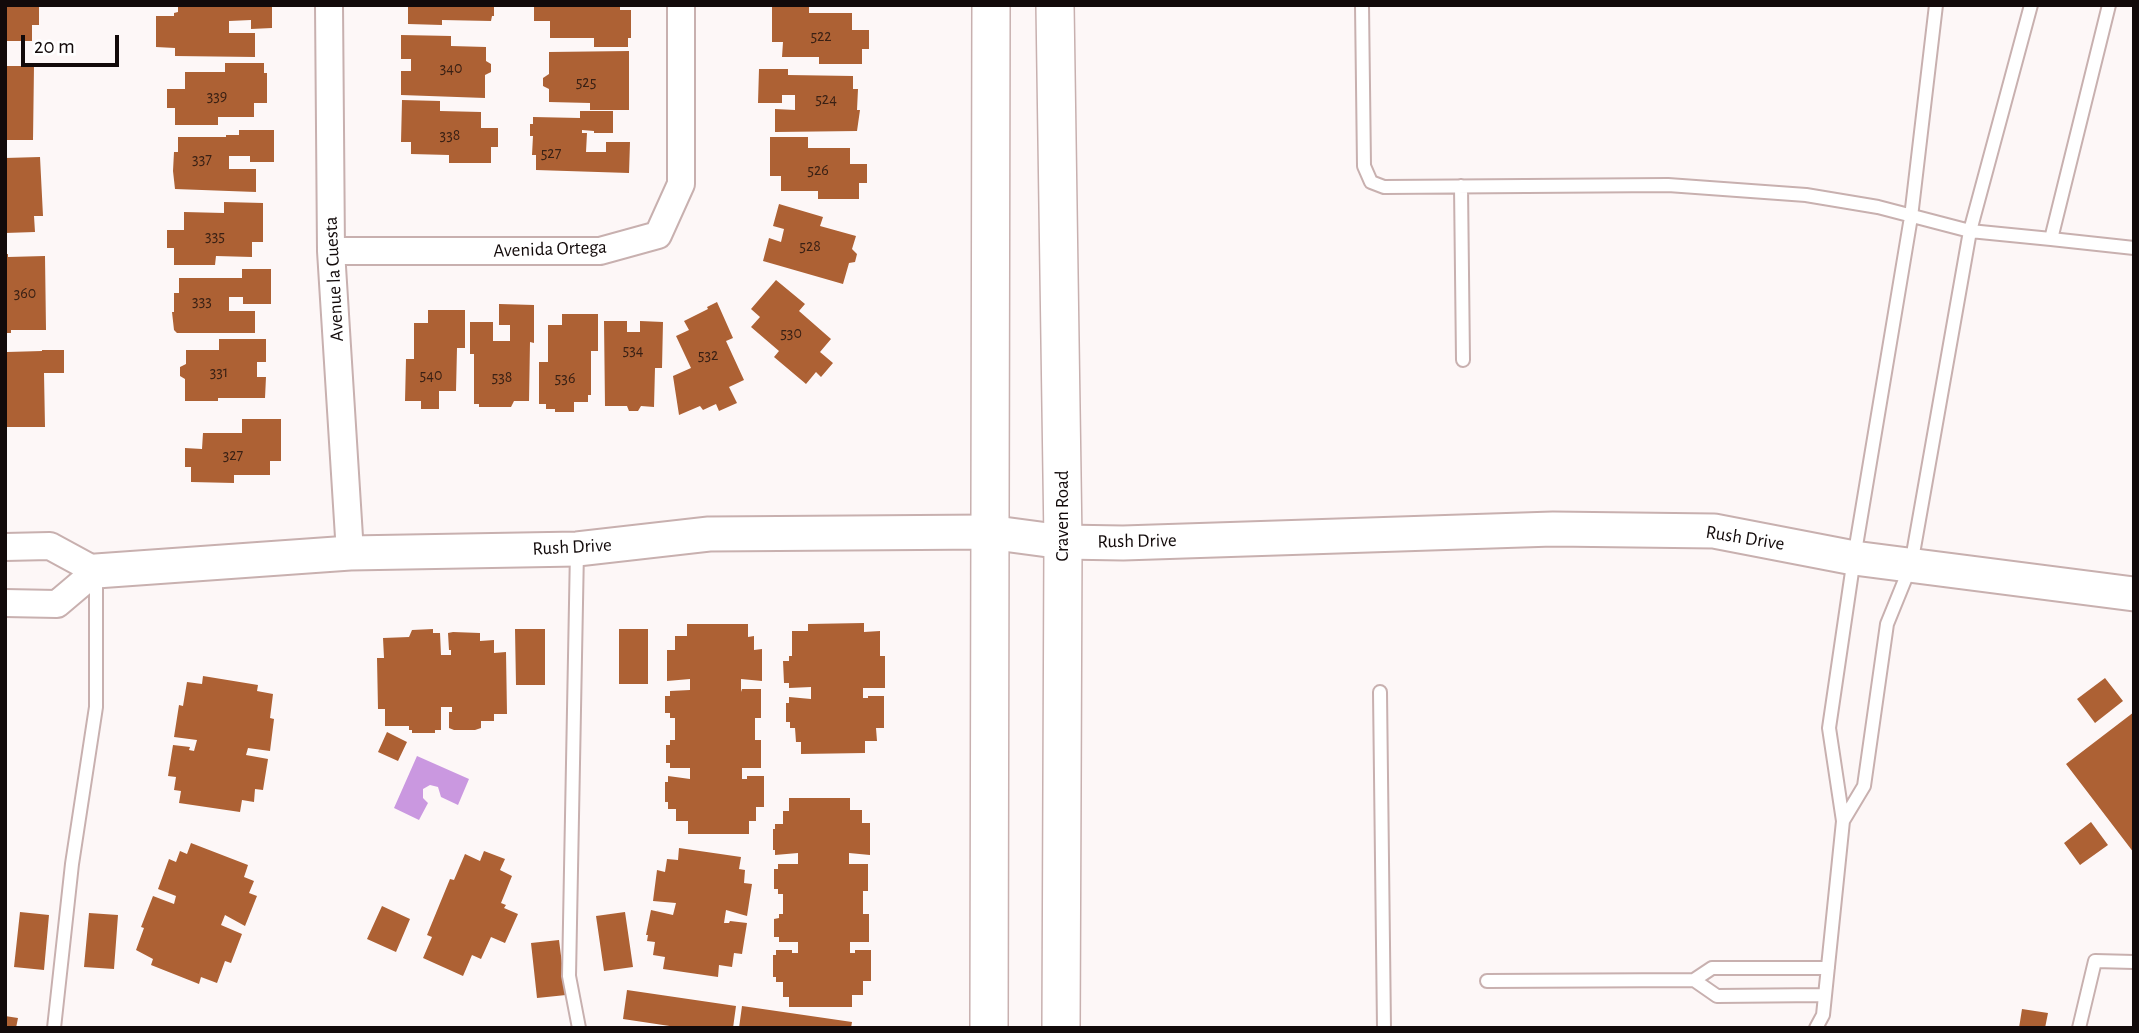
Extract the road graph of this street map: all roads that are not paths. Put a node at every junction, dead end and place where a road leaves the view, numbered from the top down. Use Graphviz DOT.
graph roads {
  1 [pos="329,5"];
  2 [pos="681,5"];
  3 [pos="991,5"];
  4 [pos="1055,5"];
  5 [pos="1362,5"];
  6 [pos="1936,5"];
  7 [pos="2031,5"];
  8 [pos="2109,5"];
  9 [pos="1461,186"];
  10 [pos="1911,217"];
  11 [pos="1970,231"];
  12 [pos="2050,239"];
  13 [pos="2134,248"];
  14 [pos="331,251"];
  15 [pos="1463,360"];
  16 [pos="989,532"];
  17 [pos="1063,542"];
  18 [pos="5,547"];
  19 [pos="577,549"];
  20 [pos="350,553"];
  21 [pos="1854,558"];
  22 [pos="1911,565"];
  23 [pos="96,570"];
  24 [pos="2134,594"];
  25 [pos="5,603"];
  26 [pos="1380,692"];
  27 [pos="1843,821"];
  28 [pos="2134,962"];
  29 [pos="1828,968"];
  30 [pos="1694,980"];
  31 [pos="1487,981"];
  32 [pos="1823,995"];
  33 [pos="54,1028"];
  34 [pos="579,1028"];
  35 [pos="989,1028"];
  36 [pos="1061,1028"];
  37 [pos="1384,1028"];
  38 [pos="1816,1028"];
  39 [pos="2078,1028"];
  1 -- 14 [label="street, Avenue la Cuesta"];
  2 -- 14 [label="street, Avenida Ortega"];
  3 -- 16 [label="main road"];
  4 -- 17 [label="main road, Craven Road"];
  5 -- 9 [label="lane"];
  6 -- 10 [label="lane"];
  7 -- 11 [label="lane"];
  8 -- 12 [label="lane"];
  9 -- 10 [label="lane"];
  9 -- 15 [label="lane"];
  10 -- 11 [label="lane"];
  10 -- 21 [label="lane"];
  11 -- 12 [label="lane"];
  11 -- 22 [label="lane"];
  12 -- 13 [label="lane"];
  14 -- 20 [label="street, Avenue la Cuesta"];
  16 -- 17 [label="street, Rush Drive"];
  16 -- 19 [label="street, Rush Drive"];
  16 -- 35 [label="main road"];
  17 -- 21 [label="street, Rush Drive"];
  17 -- 36 [label="main road, Craven Road"];
  18 -- 23 [label="street"];
  19 -- 20 [label="street, Rush Drive"];
  19 -- 34 [label="lane"];
  20 -- 23 [label="street, Rush Drive"];
  21 -- 22 [label="street, Rush Drive"];
  21 -- 27 [label="lane"];
  22 -- 24 [label="street, Rush Drive"];
  22 -- 27 [label="lane"];
  23 -- 25 [label="street"];
  23 -- 33 [label="lane"];
  26 -- 37 [label="lane"];
  27 -- 29 [label="lane"];
  28 -- 39 [label="lane"];
  29 -- 30 [label="lane"];
  29 -- 32 [label="lane"];
  30 -- 31 [label="lane"];
  30 -- 32 [label="lane"];
  32 -- 38 [label="lane"];
}
